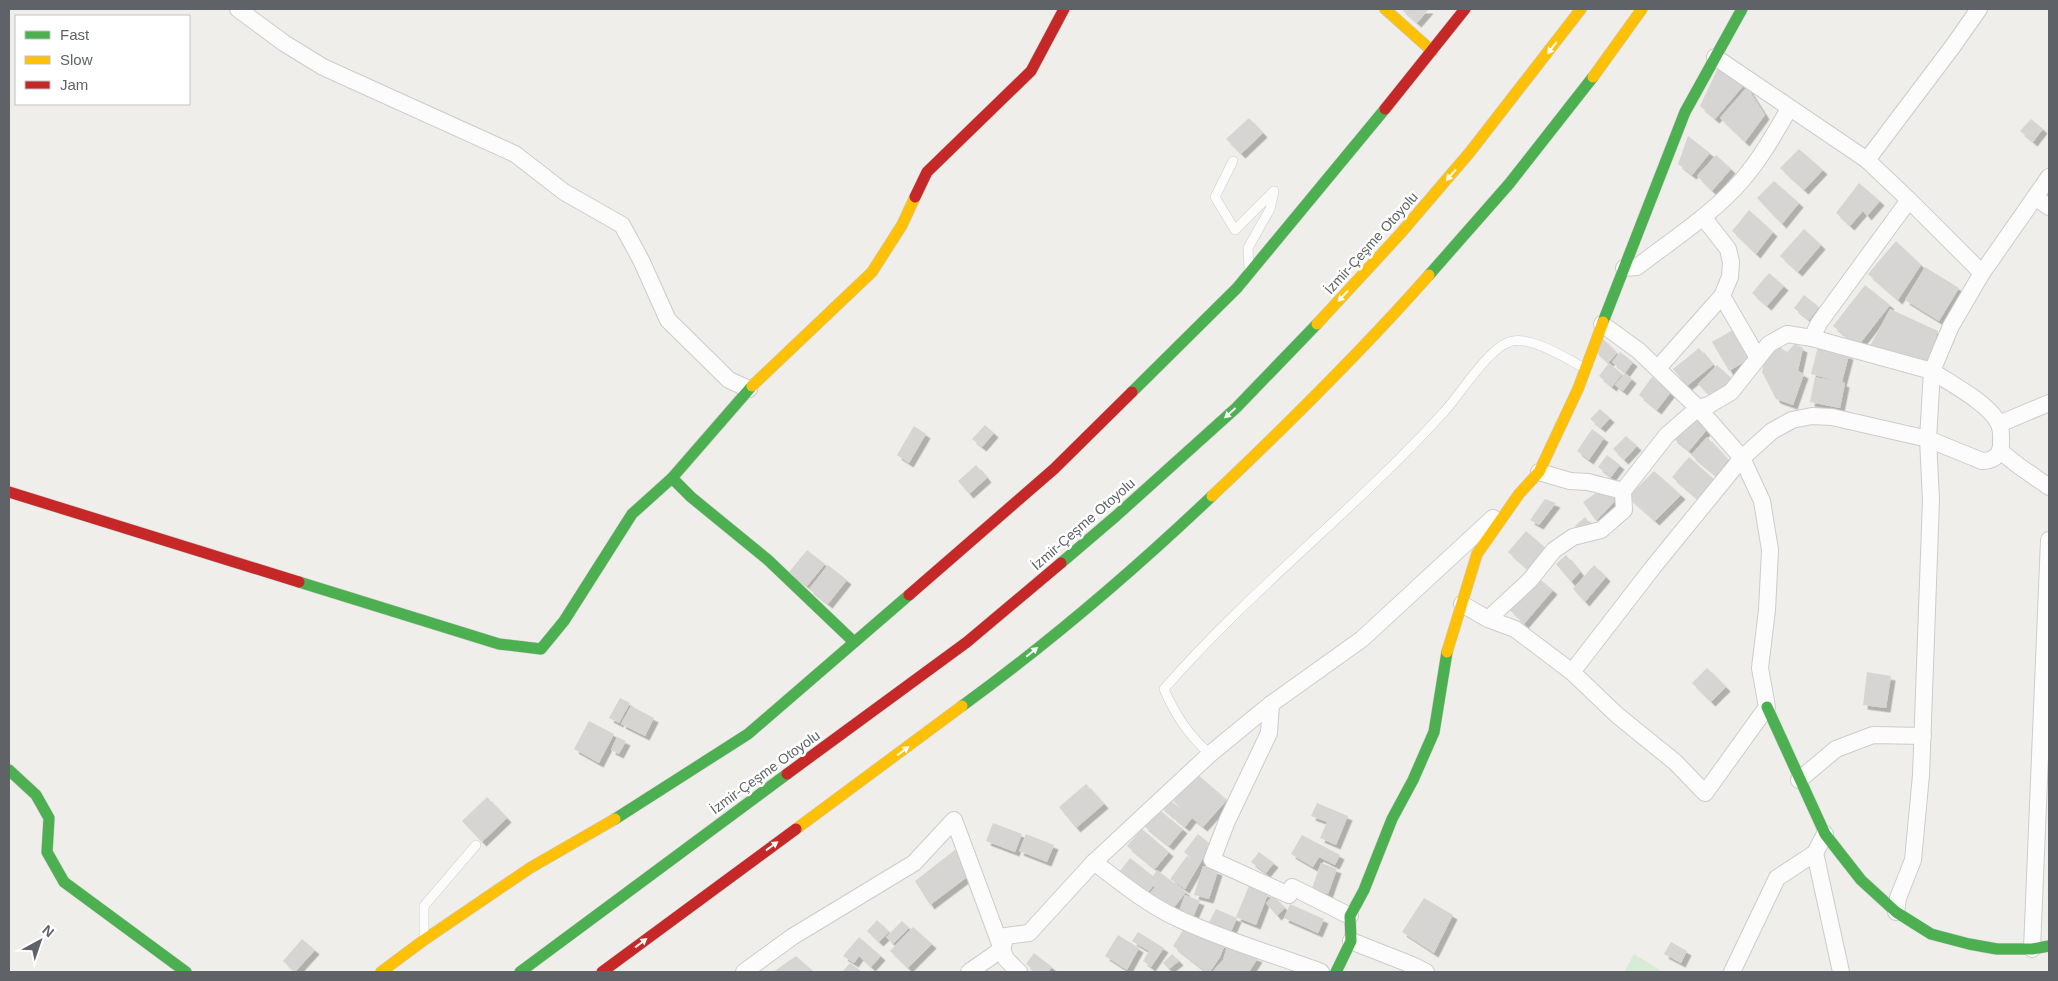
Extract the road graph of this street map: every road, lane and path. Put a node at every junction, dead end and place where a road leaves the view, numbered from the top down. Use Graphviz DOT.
graph roads {
  1 [pos="238,9"];
  2 [pos="1064,9"];
  3 [pos="1385,9"];
  4 [pos="1465,9"];
  5 [pos="1581,9"];
  6 [pos="1642,9"];
  7 [pos="1742,9"];
  8 [pos="1979,9"];
  9 [pos="1432,51"];
  10 [pos="1716,57"];
  11 [pos="1789,109"];
  12 [pos="1867,160"];
  13 [pos="1233,161"];
  14 [pos="2049,177"];
  15 [pos="2035,197"];
  16 [pos="1909,200"];
  17 [pos="2049,207"];
  18 [pos="1703,217"];
  19 [pos="1624,268"];
  20 [pos="1982,273"];
  21 [pos="1249,274"];
  22 [pos="1722,296"];
  23 [pos="1602,324"];
  24 [pos="1812,338"];
  25 [pos="1758,358"];
  26 [pos="1585,368"];
  27 [pos="1658,368"];
  28 [pos="1932,371"];
  29 [pos="729,380"];
  30 [pos="750,389"];
  31 [pos="2049,403"];
  32 [pos="1698,408"];
  33 [pos="727,414"];
  34 [pos="1999,424"];
  35 [pos="1928,439"];
  36 [pos="2000,451"];
  37 [pos="1742,458"];
  38 [pos="1539,472"];
  39 [pos="672,478"];
  40 [pos="2049,488"];
  41 [pos="9,492"];
  42 [pos="1623,492"];
  43 [pos="1519,494"];
  44 [pos="2049,540"];
  45 [pos="1462,604"];
  46 [pos="1488,619"];
  47 [pos="854,642"];
  48 [pos="1572,672"];
  49 [pos="2046,698"];
  50 [pos="1271,704"];
  51 [pos="1767,707"];
  52 [pos="1923,736"];
  53 [pos="1210,754"];
  54 [pos="9,770"];
  55 [pos="1799,780"];
  56 [pos="1825,834"];
  57 [pos="476,845"];
  58 [pos="1815,852"];
  59 [pos="1094,862"];
  60 [pos="1896,912"];
  61 [pos="1350,916"];
  62 [pos="424,940"];
  63 [pos="1351,941"];
  64 [pos="2049,946"];
  65 [pos="2032,948"];
  66 [pos="1002,949"];
  67 [pos="186,972"];
  68 [pos="381,972"];
  69 [pos="520,972"];
  70 [pos="602,972"];
  71 [pos="744,972"];
  72 [pos="969,972"];
  73 [pos="1019,972"];
  74 [pos="1321,972"];
  75 [pos="1336,972"];
  76 [pos="1426,972"];
  77 [pos="1732,972"];
  78 [pos="1840,972"];
  1 -- 29 [label="street"];
  2 -- 30 [label="main road"];
  3 -- 9 [label="main road"];
  4 -- 9 [label="main road"];
  5 -- 69 [label="main road, İzmir-Çeşme Otoyolu, one-way"];
  70 -- 6 [label="main road, one-way"];
  7 -- 10 [label="main road"];
  8 -- 12 [label="street"];
  9 -- 21 [label="main road"];
  10 -- 11 [label="street"];
  10 -- 19 [label="main road"];
  11 -- 12 [label="street"];
  11 -- 18 [label="street"];
  12 -- 16 [label="street"];
  13 -- 21 [label="lane"];
  14 -- 15 [label="street"];
  15 -- 17 [label="street"];
  15 -- 20 [label="street"];
  16 -- 20 [label="street"];
  16 -- 24 [label="street"];
  18 -- 19 [label="street"];
  18 -- 22 [label="street"];
  19 -- 23 [label="main road"];
  20 -- 28 [label="street"];
  21 -- 47 [label="main road"];
  22 -- 25 [label="street"];
  22 -- 27 [label="street"];
  23 -- 26 [label="main road"];
  23 -- 27 [label="street"];
  24 -- 25 [label="street"];
  24 -- 28 [label="street"];
  25 -- 32 [label="street"];
  26 -- 38 [label="main road"];
  26 -- 53 [label="lane"];
  27 -- 32 [label="street"];
  28 -- 34 [label="street"];
  28 -- 35 [label="street"];
  29 -- 30 [label="street"];
  29 -- 33 [label="street"];
  30 -- 33 [label="main road"];
  31 -- 34 [label="street"];
  32 -- 37 [label="street"];
  32 -- 42 [label="street"];
  33 -- 39 [label="main road"];
  34 -- 36 [label="street"];
  35 -- 36 [label="street"];
  35 -- 37 [label="street"];
  35 -- 52 [label="street"];
  36 -- 40 [label="street"];
  37 -- 48 [label="street"];
  37 -- 51 [label="street"];
  38 -- 42 [label="street"];
  38 -- 43 [label="main road"];
  39 -- 41 [label="main road"];
  39 -- 47 [label="main road"];
  42 -- 46 [label="street"];
  43 -- 45 [label="main road"];
  43 -- 50 [label="street"];
  44 -- 49 [label="street"];
  45 -- 46 [label="street"];
  45 -- 61 [label="main road"];
  46 -- 48 [label="street"];
  47 -- 62 [label="main road"];
  48 -- 51 [label="street"];
  49 -- 65 [label="street"];
  50 -- 53 [label="street"];
  50 -- 61 [label="street"];
  51 -- 55 [label="main road"];
  52 -- 55 [label="street"];
  52 -- 60 [label="street"];
  53 -- 59 [label="street"];
  54 -- 67 [label="main road"];
  55 -- 56 [label="main road"];
  56 -- 58 [label="street"];
  56 -- 60 [label="main road"];
  57 -- 62 [label="lane"];
  58 -- 77 [label="street"];
  58 -- 78 [label="street"];
  59 -- 66 [label="street"];
  59 -- 74 [label="street"];
  60 -- 65 [label="main road"];
  61 -- 63 [label="main road"];
  62 -- 68 [label="main road"];
  63 -- 75 [label="main road"];
  63 -- 76 [label="street"];
  64 -- 65 [label="main road"];
  66 -- 71 [label="street"];
  66 -- 72 [label="street"];
  66 -- 73 [label="street"];
}
